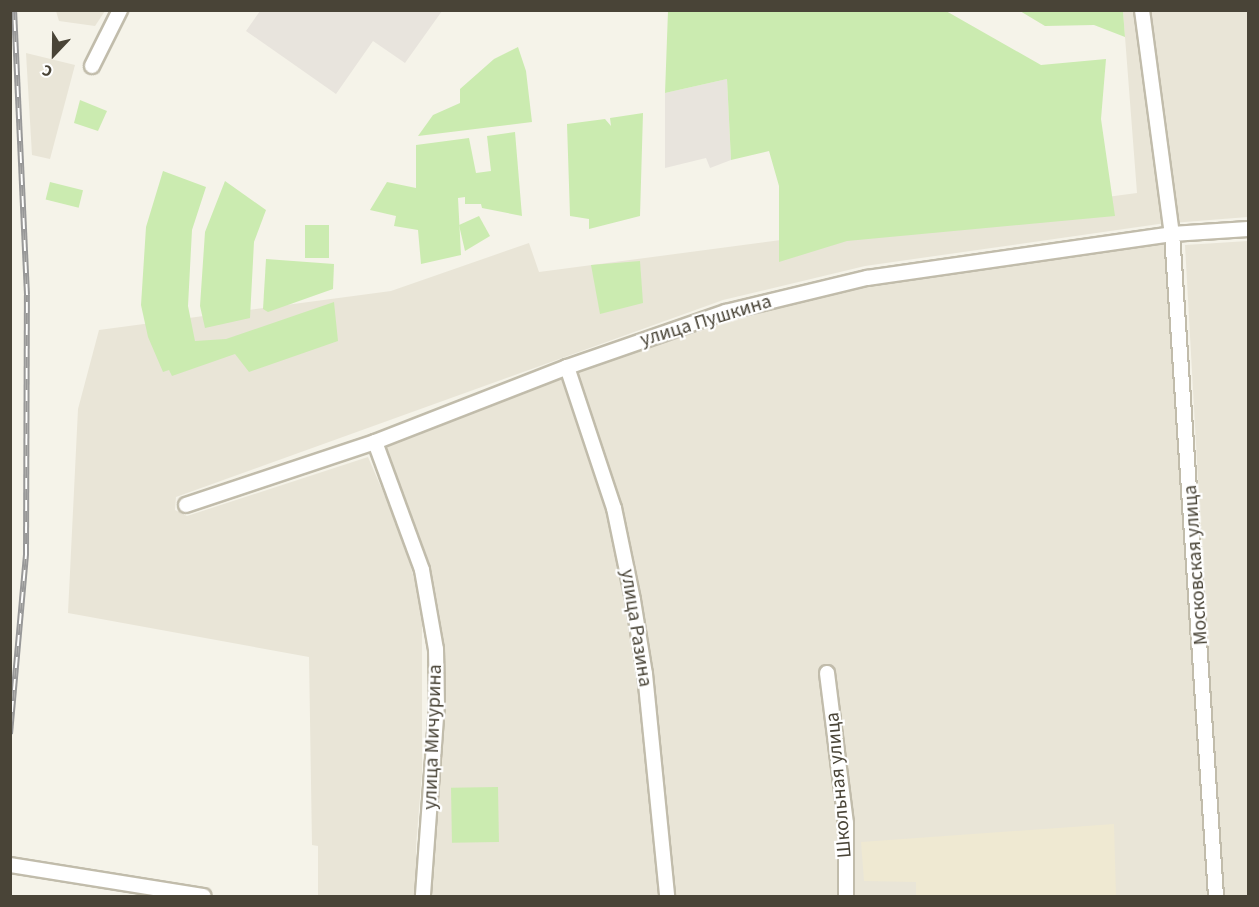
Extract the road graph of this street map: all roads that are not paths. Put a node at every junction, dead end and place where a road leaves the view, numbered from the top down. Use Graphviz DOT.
graph roads {
  1 [pos="120,10"];
  2 [pos="1142,10"];
  3 [pos="92,66"];
  4 [pos="1248,229"];
  5 [pos="1172,234"];
  6 [pos="567,367"];
  7 [pos="375,442"];
  8 [pos="186,505"];
  9 [pos="827,673"];
  10 [pos="10,865"];
  11 [pos="204,897"];
  12 [pos="423,897"];
  13 [pos="667,897"];
  14 [pos="846,897"];
  15 [pos="1216,897"];
  1 -- 3 [label="street"];
  2 -- 5 [label="street, Московская улица"];
  4 -- 5 [label="street, улица Пушкина"];
  5 -- 6 [label="street, улица Пушкина"];
  5 -- 15 [label="street, Московская улица"];
  6 -- 7 [label="street, улица Пушкина"];
  6 -- 13 [label="street, улица Разина"];
  7 -- 8 [label="street, улица Пушкина"];
  7 -- 12 [label="street, улица Мичурина"];
  9 -- 14 [label="street, Школьная улица"];
  10 -- 11 [label="street"];
}
